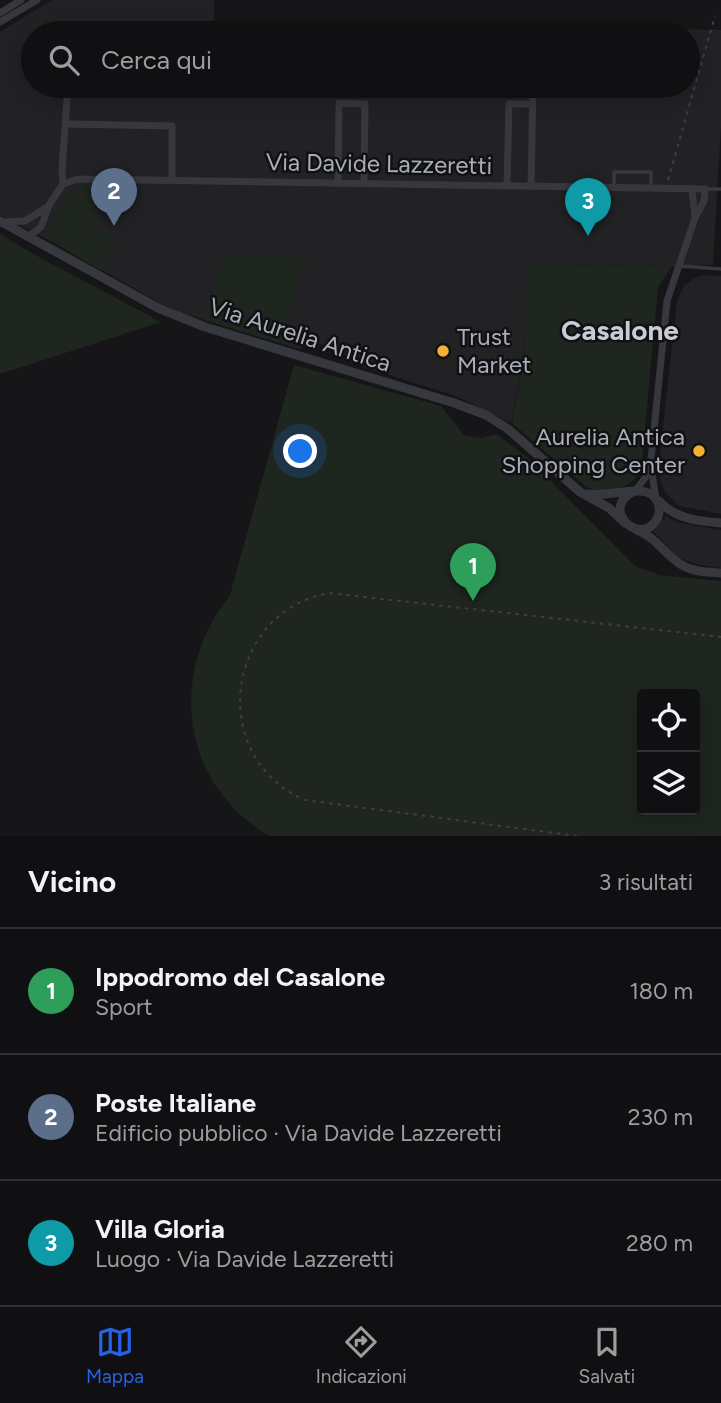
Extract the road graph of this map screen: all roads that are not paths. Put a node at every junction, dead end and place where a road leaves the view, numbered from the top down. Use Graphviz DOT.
graph roads {
  1 [pos="21,0"];
  2 [pos="37,0"];
  3 [pos="0,13"];
  4 [pos="0,22"];
  5 [pos="67,98"];
  6 [pos="533,98"];
  7 [pos="533,104"];
  8 [pos="66,124"];
  9 [pos="172,180"];
  10 [pos="338,183"];
  11 [pos="363,183"];
  12 [pos="63,184"];
  13 [pos="507,186"];
  14 [pos="531,186"];
  15 [pos="614,187"];
  16 [pos="651,188"];
  17 [pos="705,189"];
  18 [pos="721,189"];
  19 [pos="692,190"];
  20 [pos="49,205"];
  21 [pos="34,217"];
  22 [pos="695,218"];
  23 [pos="1,222"];
  24 [pos="41,227"];
  25 [pos="28,237"];
  26 [pos="44,246"];
  27 [pos="680,266"];
  28 [pos="721,269"];
  29 [pos="651,459"];
  30 [pos="635,491"];
  31 [pos="580,492"];
  32 [pos="656,499"];
  33 [pos="625,523"];
  34 [pos="721,523"];
  35 [pos="636,529"];
  36 [pos="721,573"];
  1 -- 3 [label="street"];
  2 -- 4 [label="street"];
  5 -- 8 [label="street"];
  6 -- 7 [label="street"];
  7 -- 13 [label="street"];
  7 -- 14 [label="street"];
  8 -- 9 [label="street"];
  8 -- 12 [label="street"];
  9 -- 10 [label="street, Via Davide Lazzeretti"];
  9 -- 12 [label="street, Via Davide Lazzeretti"];
  10 -- 11 [label="street, Via Davide Lazzeretti"];
  10 -- 11 [label="street"];
  11 -- 13 [label="street, Via Davide Lazzeretti"];
  12 -- 20 [label="street"];
  13 -- 14 [label="street, Via Davide Lazzeretti"];
  14 -- 15 [label="street, Via Davide Lazzeretti"];
  15 -- 16 [label="street, Via Davide Lazzeretti"];
  15 -- 16 [label="lane"];
  16 -- 19 [label="street, Via Davide Lazzeretti"];
  17 -- 18 [label="lane, Via Davide Lazzeretti"];
  17 -- 19 [label="street, Via Davide Lazzeretti"];
  17 -- 22 [label="street"];
  19 -- 22 [label="street"];
  20 -- 21 [label="street"];
  20 -- 24 [label="street"];
  21 -- 23 [label="street"];
  21 -- 25 [label="street"];
  22 -- 27 [label="street"];
  23 -- 25 [label="street, Via Aurelia Antica"];
  24 -- 25 [label="street"];
  24 -- 26 [label="street"];
  25 -- 26 [label="street, Via Aurelia Antica"];
  26 -- 31 [label="street, Via Aurelia Antica"];
  27 -- 28 [label="lane"];
  27 -- 29 [label="street"];
  29 -- 30 [label="street"];
  29 -- 32 [label="street"];
  30 -- 31 [label="street"];
  30 -- 32 [label="street"];
  30 -- 33 [label="street"];
  31 -- 33 [label="street, Via Aurelia Antica"];
  32 -- 34 [label="street"];
  32 -- 35 [label="street"];
  33 -- 35 [label="street, Via Aurelia Antica"];
  35 -- 36 [label="street, Via Aurelia Antica"];
}
